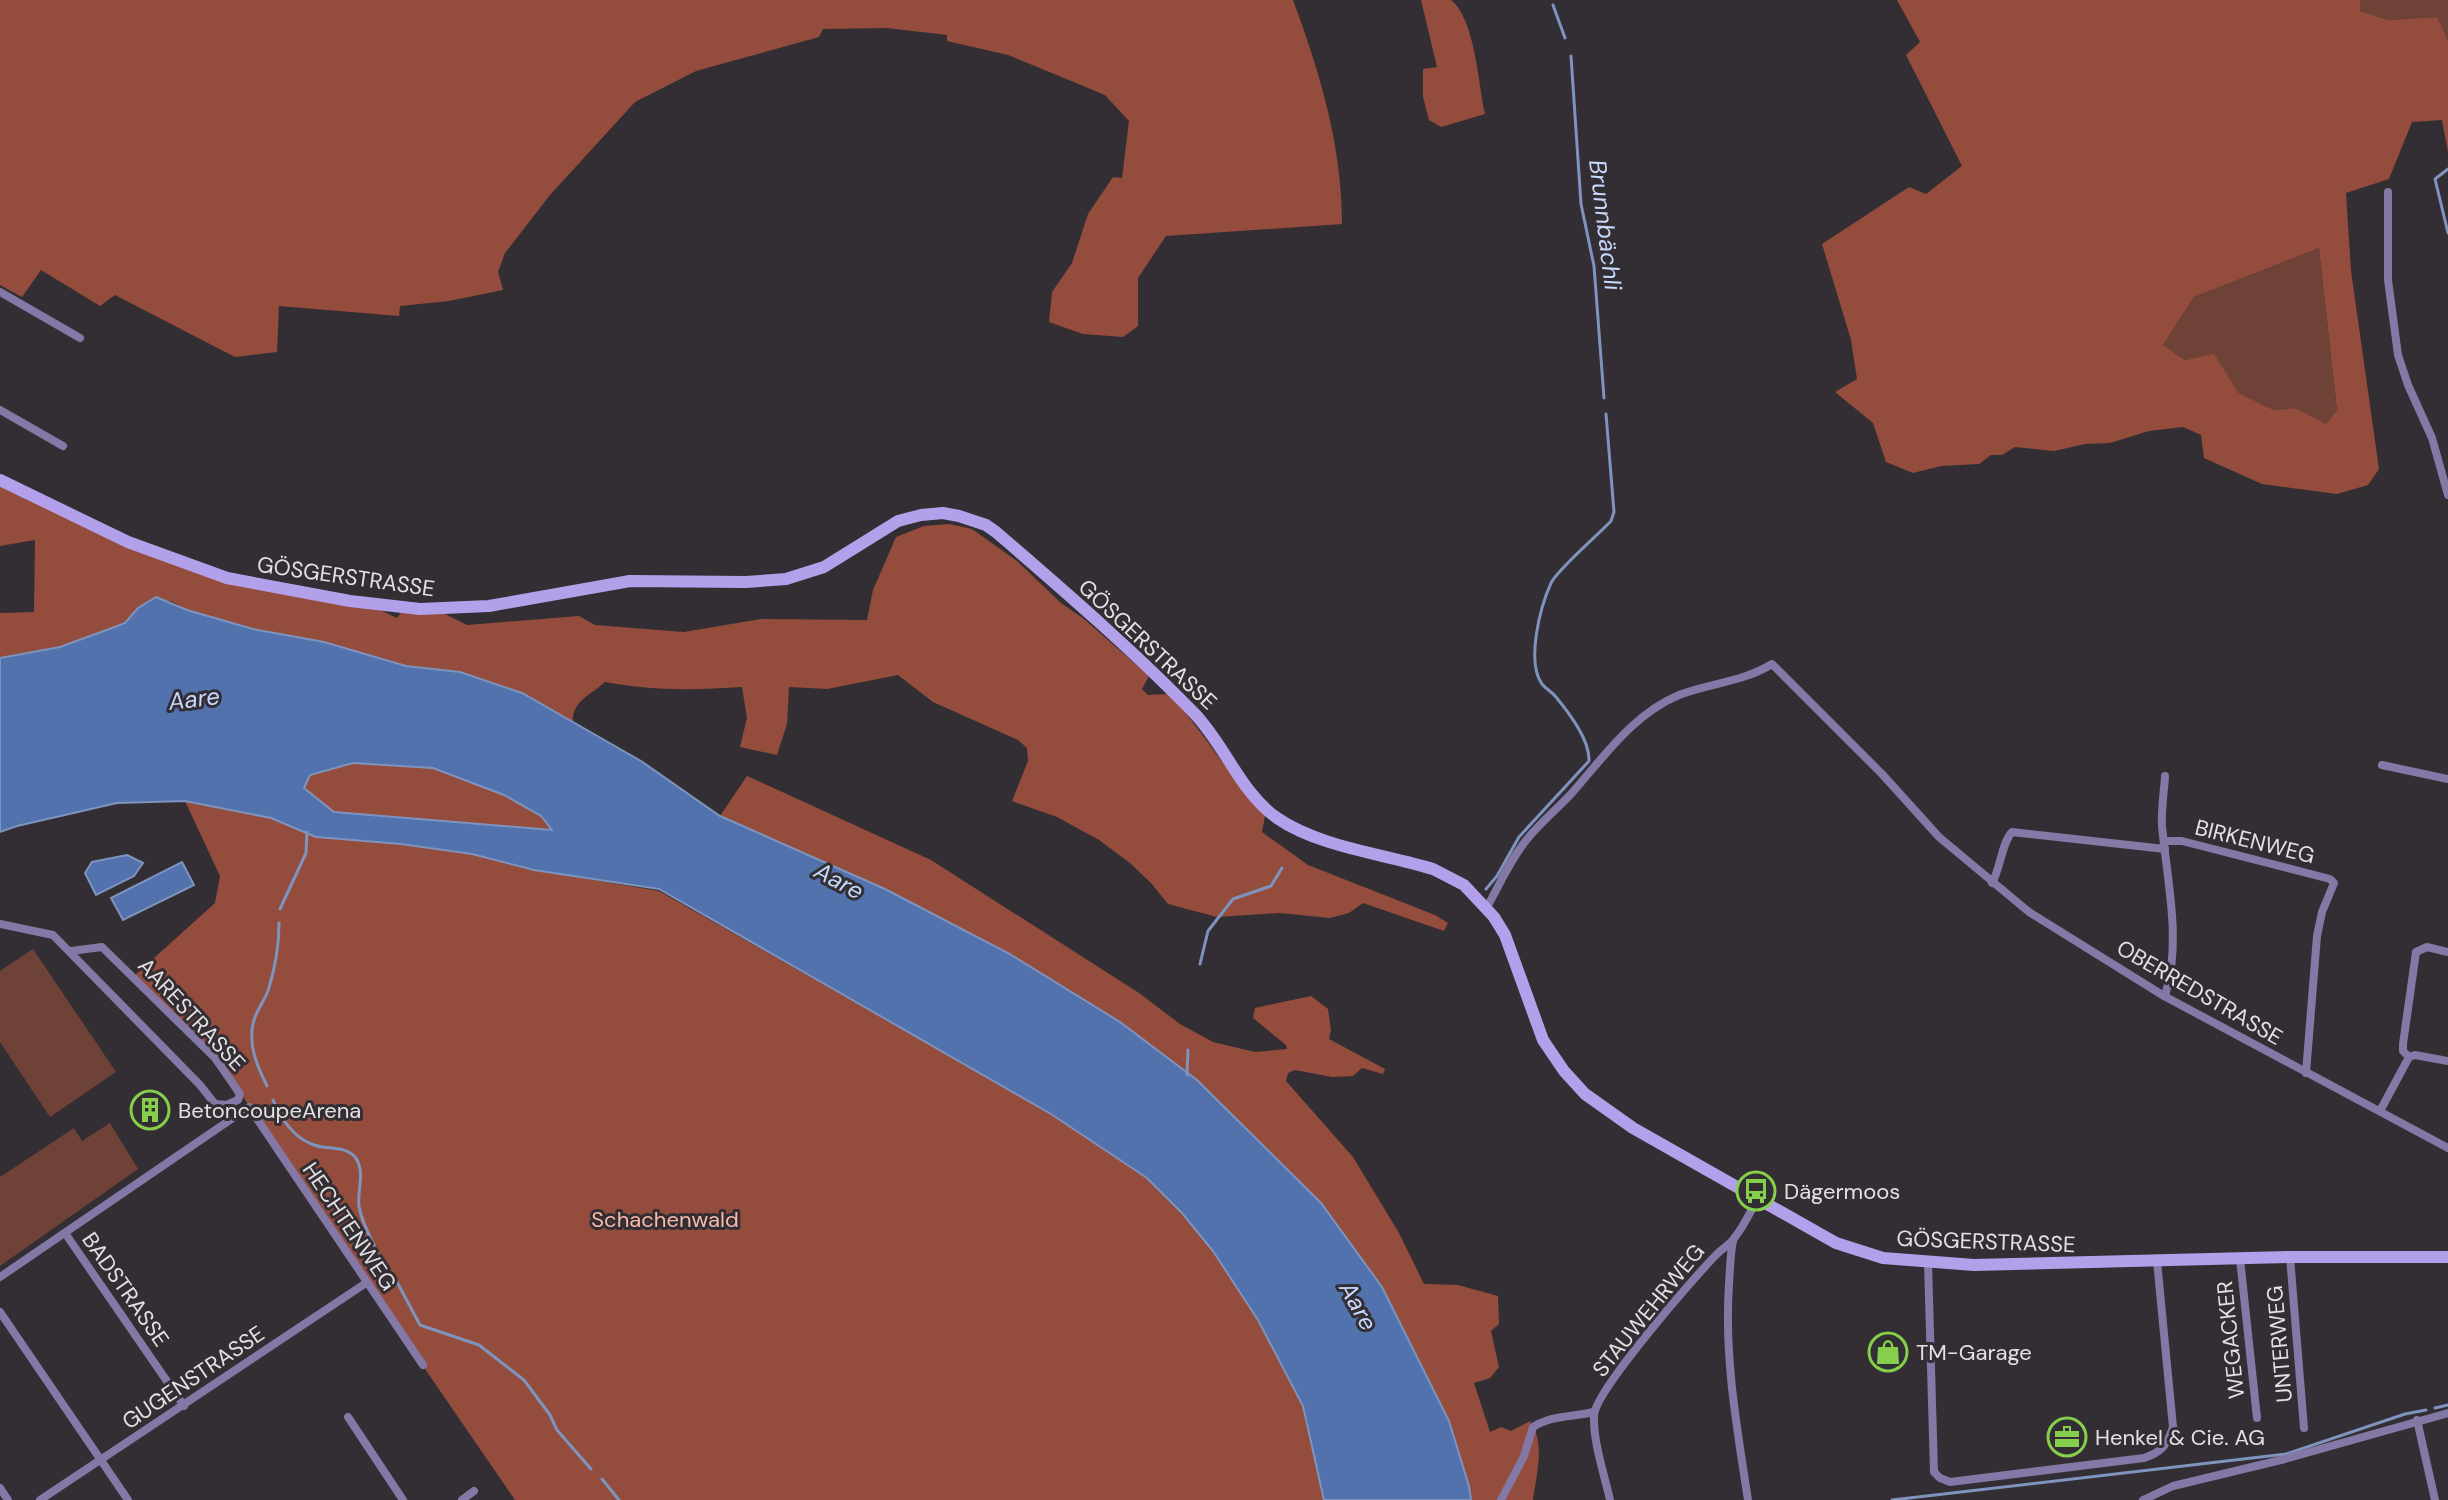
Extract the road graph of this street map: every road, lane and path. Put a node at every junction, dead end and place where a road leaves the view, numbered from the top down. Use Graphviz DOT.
graph roads {
  1 [pos="2388,192"];
  2 [pos="0,292"];
  3 [pos="80,338"];
  4 [pos="0,410"];
  5 [pos="63,446"];
  6 [pos="0,480"];
  7 [pos="2448,495"];
  8 [pos="2382,765"];
  9 [pos="2165,776"];
  10 [pos="2448,779"];
  11 [pos="2165,845"];
  12 [pos="1992,883"];
  13 [pos="1487,907"];
  14 [pos="0,924"];
  15 [pos="71,951"];
  16 [pos="2448,952"];
  17 [pos="2165,996"];
  18 [pos="2409,1057"];
  19 [pos="2448,1061"];
  20 [pos="2306,1073"];
  21 [pos="2380,1111"];
  22 [pos="2448,1148"];
  23 [pos="1757,1200"];
  24 [pos="65,1233"];
  25 [pos="1734,1240"];
  26 [pos="2290,1257"];
  27 [pos="2448,1257"];
  28 [pos="2240,1259"];
  29 [pos="2157,1261"];
  30 [pos="1928,1263"];
  31 [pos="0,1277"];
  32 [pos="366,1283"];
  33 [pos="0,1312"];
  34 [pos="423,1365"];
  35 [pos="184,1406"];
  36 [pos="1594,1412"];
  37 [pos="2448,1413"];
  38 [pos="348,1417"];
  39 [pos="2257,1418"];
  40 [pos="2417,1420"];
  41 [pos="2304,1428"];
  42 [pos="102,1461"];
  43 [pos="0,1488"];
  44 [pos="474,1491"];
  45 [pos="8,1500"];
  46 [pos="40,1500"];
  47 [pos="128,1500"];
  48 [pos="403,1500"];
  49 [pos="462,1500"];
  50 [pos="1501,1500"];
  51 [pos="1610,1500"];
  52 [pos="1748,1500"];
  53 [pos="2143,1500"];
  54 [pos="2435,1500"];
  1 -- 7 [label="street"];
  2 -- 3 [label="street"];
  4 -- 5 [label="street"];
  6 -- 13 [label="main road, GÖSGERSTRASSE"];
  8 -- 10 [label="street"];
  9 -- 11 [label="street"];
  11 -- 12 [label="street, BIRKENWEG"];
  11 -- 17 [label="street"];
  11 -- 20 [label="street, BIRKENWEG"];
  12 -- 13 [label="street, OBERREDSTRASSE"];
  12 -- 17 [label="street, OBERREDSTRASSE"];
  13 -- 23 [label="main road, GÖSGERSTRASSE"];
  14 -- 15 [label="street, AARESTRASSE"];
  15 -- 15 [label="street, AARESTRASSE"];
  16 -- 18 [label="street"];
  17 -- 20 [label="street, OBERREDSTRASSE"];
  18 -- 19 [label="street"];
  18 -- 21 [label="street"];
  20 -- 21 [label="street, OBERREDSTRASSE"];
  21 -- 22 [label="street, OBERREDSTRASSE"];
  23 -- 25 [label="street, STAUWEHRWEG"];
  23 -- 30 [label="main road, GÖSGERSTRASSE"];
  24 -- 31 [label="street"];
  24 -- 32 [label="street, HECHTENWEG"];
  24 -- 35 [label="street, BADSTRASSE"];
  25 -- 36 [label="street, STAUWEHRWEG"];
  25 -- 52 [label="street"];
  26 -- 27 [label="main road, GÖSGERSTRASSE"];
  26 -- 28 [label="main road, GÖSGERSTRASSE"];
  26 -- 41 [label="street, UNTERWEG"];
  28 -- 29 [label="main road, GÖSGERSTRASSE"];
  28 -- 39 [label="street, WEGACKER"];
  29 -- 30 [label="main road, GÖSGERSTRASSE"];
  29 -- 30 [label="street"];
  32 -- 34 [label="street, HECHTENWEG"];
  32 -- 35 [label="street, GUGENSTRASSE"];
  33 -- 42 [label="street"];
  35 -- 42 [label="street, GUGENSTRASSE"];
  36 -- 50 [label="street"];
  36 -- 51 [label="street, STAUWEHRWEG"];
  37 -- 40 [label="street"];
  38 -- 48 [label="street"];
  40 -- 53 [label="street"];
  40 -- 54 [label="street"];
  42 -- 46 [label="street, GUGENSTRASSE"];
  42 -- 47 [label="street"];
  43 -- 45 [label="street"];
  44 -- 49 [label="street"];
}
